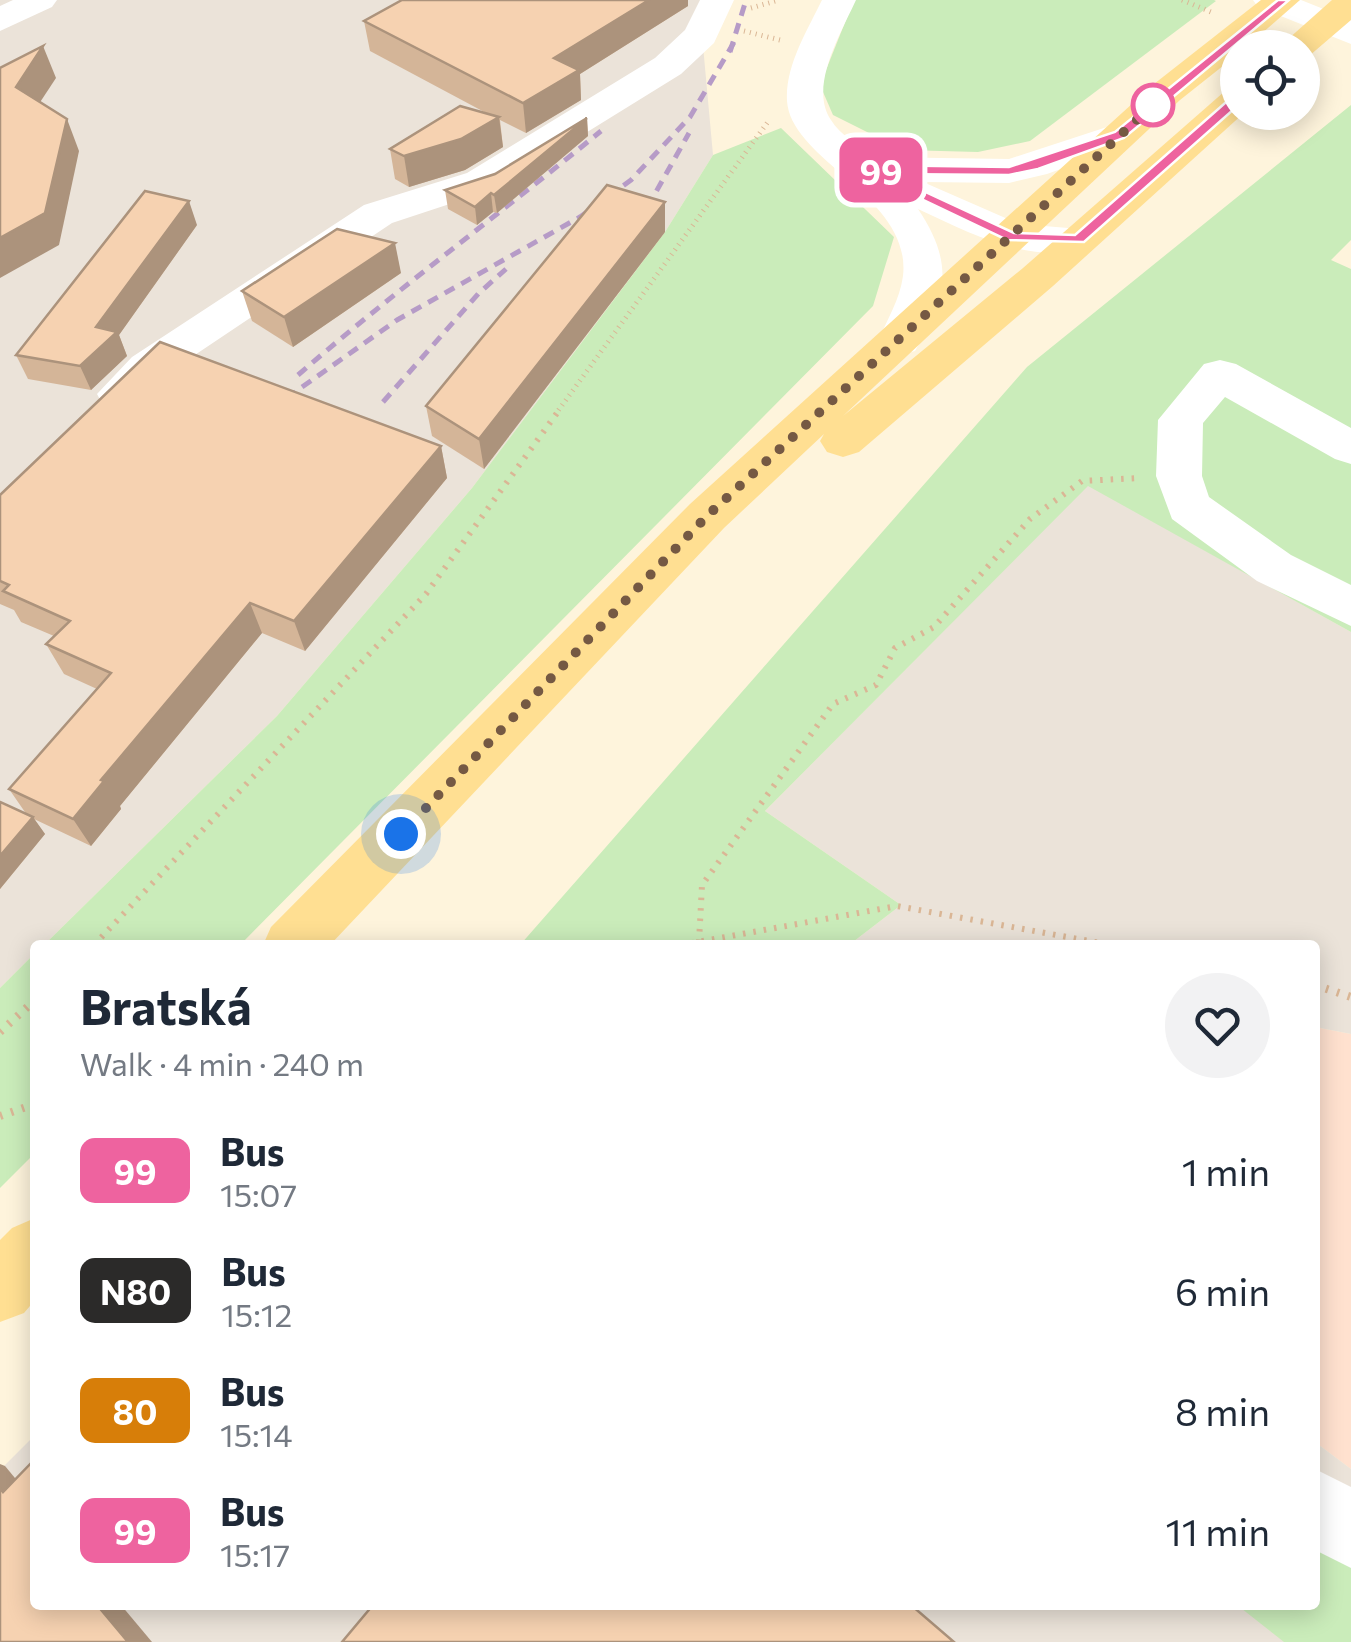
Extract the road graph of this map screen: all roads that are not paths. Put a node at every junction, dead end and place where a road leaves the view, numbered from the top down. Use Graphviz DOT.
graph roads {
  1 [pos="40,0"];
  2 [pos="839,0"];
  3 [pos="1351,2"];
  4 [pos="1270,6"];
  5 [pos="711,12"];
  6 [pos="0,20"];
  7 [pos="1317,30"];
  8 [pos="1351,32"];
  9 [pos="1220,115"];
  10 [pos="1120,135"];
  11 [pos="864,169"];
  12 [pos="1012,237"];
  13 [pos="1079,239"];
  14 [pos="1038,277"];
  15 [pos="900,341"];
  16 [pos="94,418"];
  17 [pos="1351,448"];
  18 [pos="1351,607"];
  19 [pos="297,940"];
  20 [pos="329,940"];
  21 [pos="30,1216"];
  22 [pos="0,1248"];
  23 [pos="30,1256"];
  24 [pos="0,1289"];
  25 [pos="1320,1509"];
  26 [pos="1351,1532"];
  1 -- 6 [label="street"];
  2 -- 11 [label="street"];
  3 -- 7 [label="main road"];
  4 -- 8 [label="street"];
  4 -- 10 [label="main road"];
  5 -- 16 [label="street"];
  9 -- 13 [label="main road"];
  10 -- 11 [label="street"];
  10 -- 12 [label="main road"];
  11 -- 12 [label="street"];
  11 -- 15 [label="street"];
  12 -- 13 [label="street"];
  12 -- 14 [label="street"];
  12 -- 15 [label="main road"];
  13 -- 14 [label="main road"];
  14 -- 20 [label="main road"];
  15 -- 19 [label="main road"];
  17 -- 18 [label="street"];
  21 -- 22 [label="main road"];
  23 -- 24 [label="main road"];
  25 -- 26 [label="street"];
}
